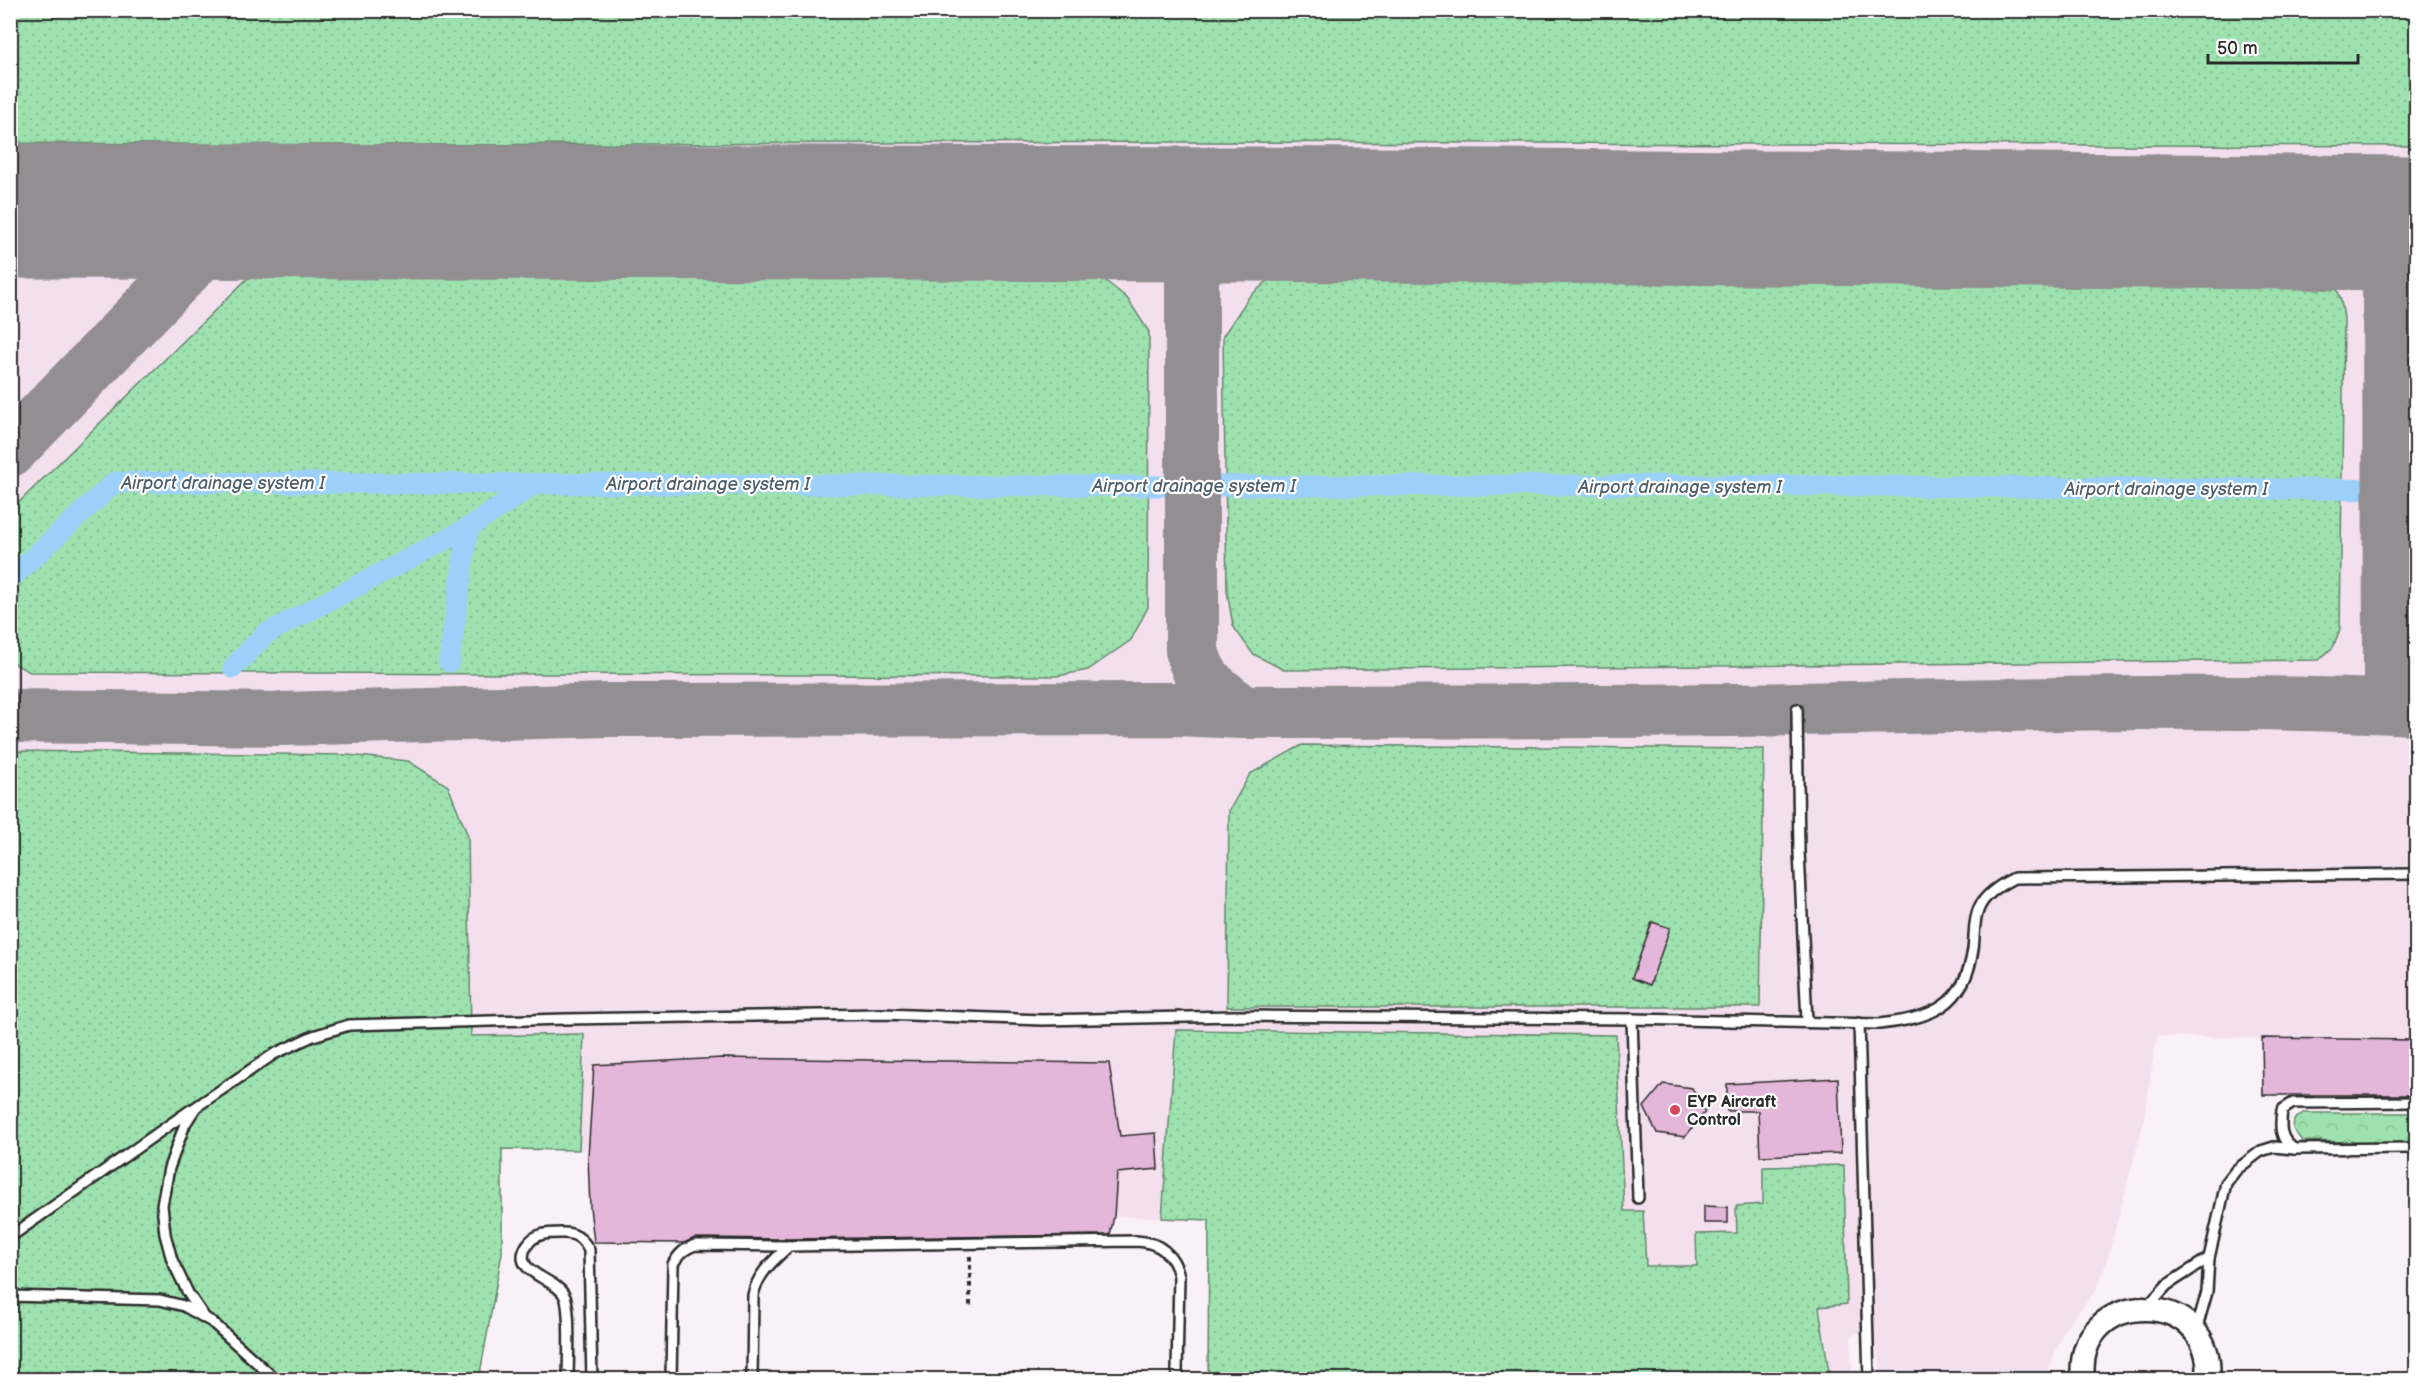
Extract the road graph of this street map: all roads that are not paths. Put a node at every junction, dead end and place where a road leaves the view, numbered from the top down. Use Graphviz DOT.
graph roads {
  1 [pos="1797,709"];
  2 [pos="2416,874"];
  3 [pos="1632,1019"];
  4 [pos="1807,1022"];
  5 [pos="1859,1023"];
  6 [pos="2416,1102"];
  7 [pos="196,1107"];
  8 [pos="2416,1148"];
  9 [pos="2294,1149"];
  10 [pos="1638,1198"];
  11 [pos="10,1237"];
  12 [pos="789,1246"];
  13 [pos="2209,1258"];
  14 [pos="10,1296"];
  15 [pos="2146,1308"];
  16 [pos="205,1318"];
  17 [pos="2196,1333"];
  18 [pos="2078,1376"];
  19 [pos="2212,1376"];
  20 [pos="1176,1377"];
  21 [pos="276,1380"];
  22 [pos="568,1380"];
  23 [pos="592,1380"];
  24 [pos="671,1380"];
  25 [pos="752,1380"];
  26 [pos="1869,1380"];
  1 -- 4 [label="lane"];
  2 -- 5 [label="lane"];
  3 -- 4 [label="lane"];
  3 -- 7 [label="lane"];
  3 -- 10 [label="lane"];
  4 -- 5 [label="lane"];
  5 -- 26 [label="lane"];
  6 -- 9 [label="lane"];
  7 -- 11 [label="lane"];
  7 -- 16 [label="lane"];
  8 -- 9 [label="lane"];
  9 -- 13 [label="lane"];
  12 -- 20 [label="lane"];
  12 -- 24 [label="lane"];
  12 -- 25 [label="lane"];
  13 -- 15 [label="lane"];
  13 -- 17 [label="lane"];
  14 -- 16 [label="lane"];
  15 -- 17 [label="street"];
  15 -- 18 [label="street"];
  16 -- 21 [label="lane"];
  17 -- 19 [label="street"];
  22 -- 23 [label="lane"];
}
